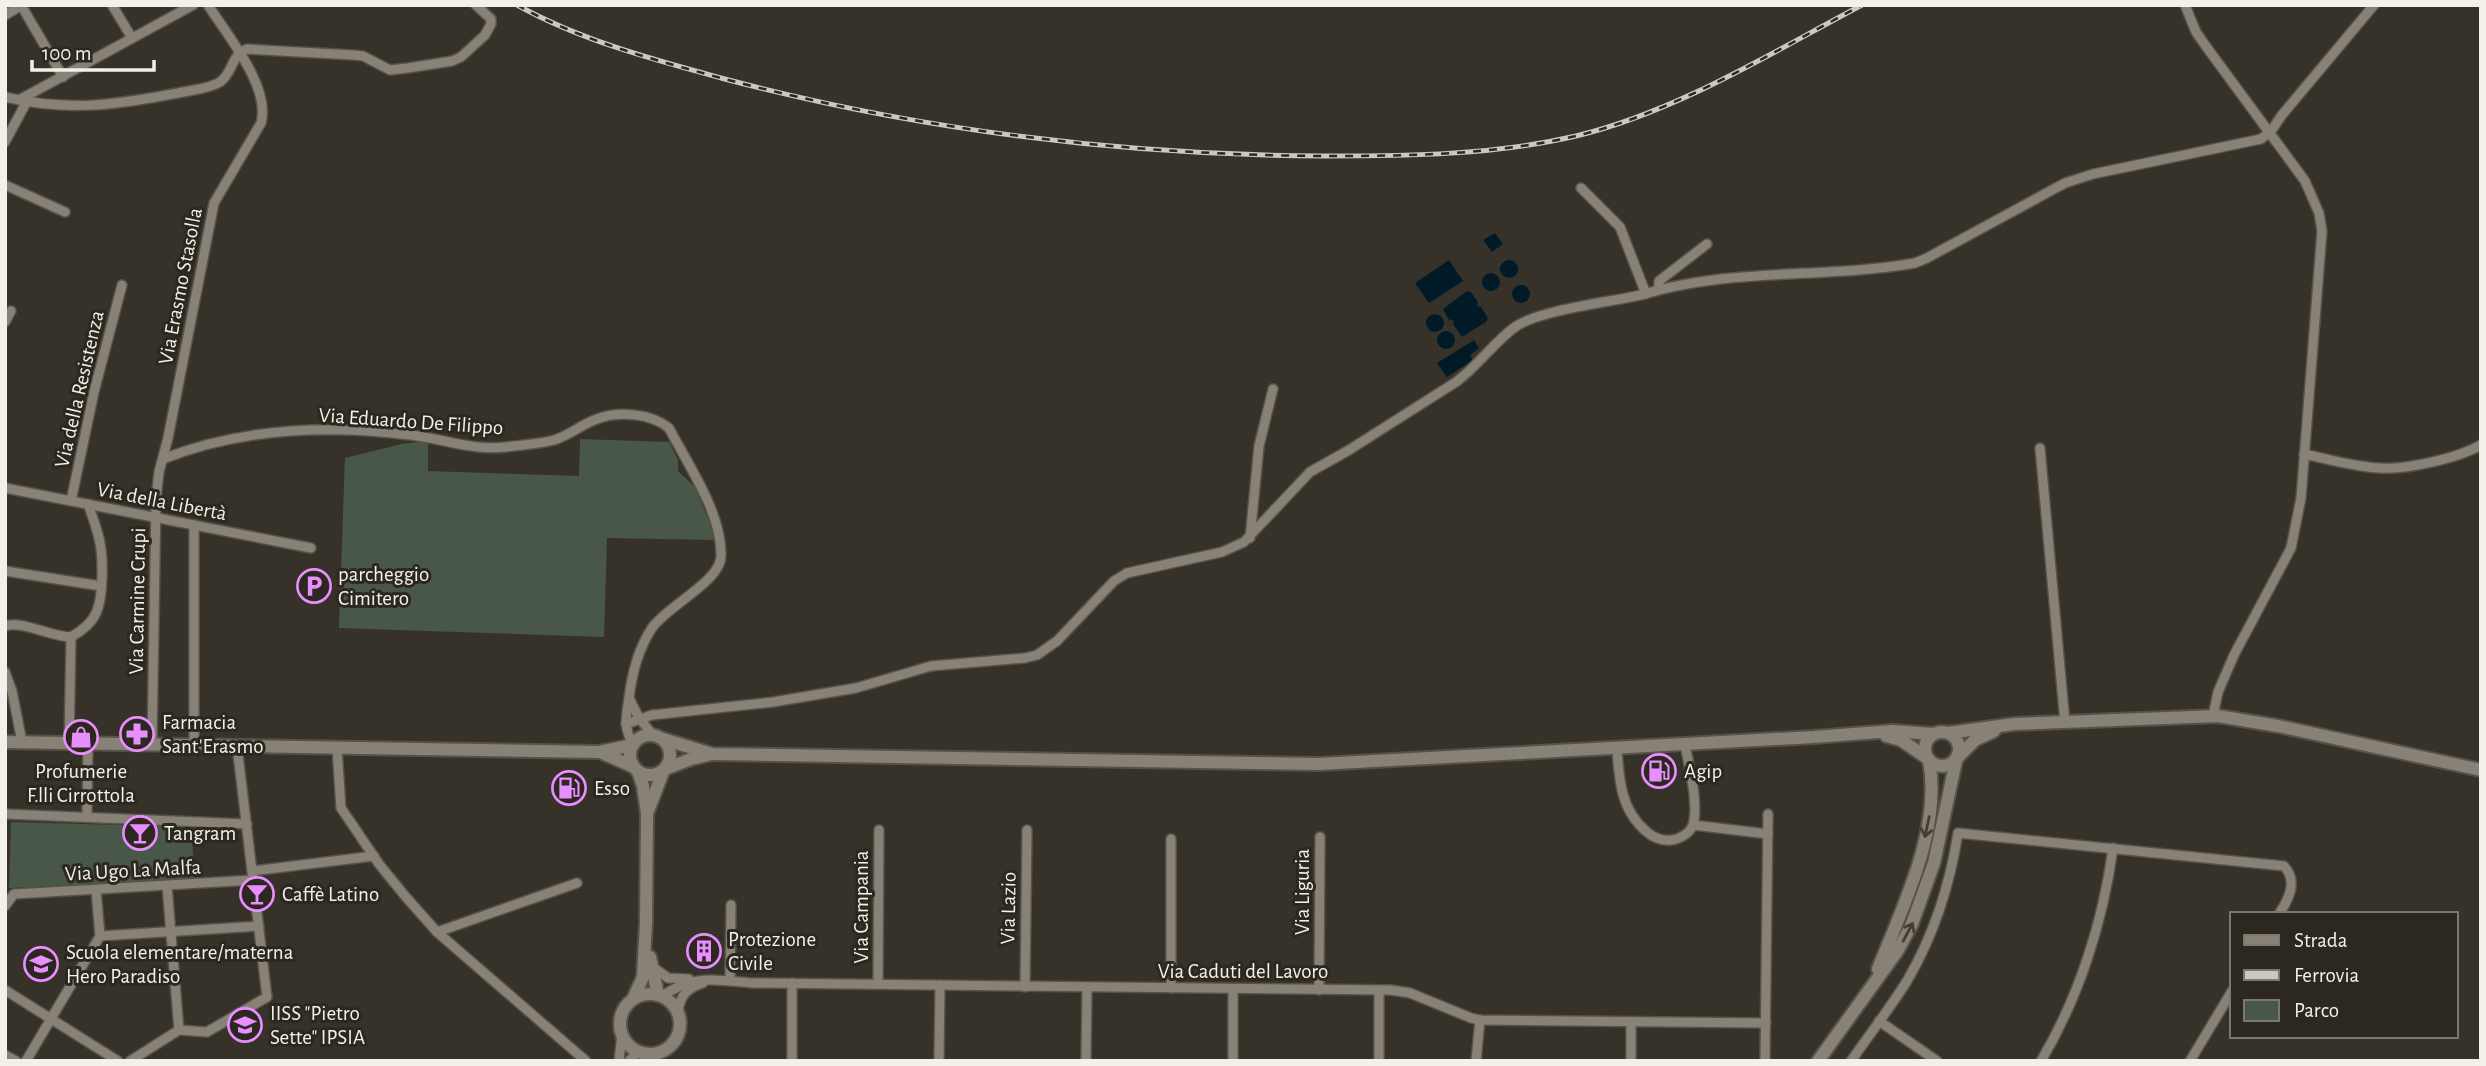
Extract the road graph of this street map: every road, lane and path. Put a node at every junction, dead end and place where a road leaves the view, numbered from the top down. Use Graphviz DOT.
graph roads {
  1 [pos="21,5"];
  2 [pos="112,5"];
  3 [pos="193,5"];
  4 [pos="208,5"];
  5 [pos="476,5"];
  6 [pos="2185,5"];
  7 [pos="2375,5"];
  8 [pos="5,15"];
  9 [pos="132,38"];
  10 [pos="239,53"];
  11 [pos="63,77"];
  12 [pos="5,97"];
  13 [pos="23,100"];
  14 [pos="2269,134"];
  15 [pos="5,142"];
  16 [pos="5,185"];
  17 [pos="1581,188"];
  18 [pos="65,212"];
  19 [pos="1707,244"];
  20 [pos="122,285"];
  21 [pos="1659,289"];
  22 [pos="1646,294"];
  23 [pos="10,311"];
  24 [pos="5,322"];
  25 [pos="1273,389"];
  26 [pos="2481,445"];
  27 [pos="2040,448"];
  28 [pos="2304,454"];
  29 [pos="163,459"];
  30 [pos="5,488"];
  31 [pos="71,501"];
  32 [pos="88,504"];
  33 [pos="156,517"];
  34 [pos="194,525"];
  35 [pos="1250,538"];
  36 [pos="312,548"];
  37 [pos="5,571"];
  38 [pos="102,586"];
  39 [pos="5,626"];
  40 [pos="71,637"];
  41 [pos="5,673"];
  42 [pos="629,698"];
  43 [pos="2213,716"];
  44 [pos="639,718"];
  45 [pos="2062,723"];
  46 [pos="626,727"];
  47 [pos="1941,733"];
  48 [pos="1840,735"];
  49 [pos="658,737"];
  50 [pos="5,742"];
  51 [pos="22,742"];
  52 [pos="69,743"];
  53 [pos="88,743"];
  54 [pos="152,744"];
  55 [pos="633,745"];
  56 [pos="1685,745"];
  57 [pos="194,746"];
  58 [pos="237,746"];
  59 [pos="337,748"];
  60 [pos="617,748"];
  61 [pos="1617,749"];
  62 [pos="599,752"];
  63 [pos="712,754"];
  64 [pos="1928,759"];
  65 [pos="1957,759"];
  66 [pos="636,769"];
  67 [pos="664,770"];
  68 [pos="2481,770"];
  69 [pos="5,814"];
  70 [pos="647,814"];
  71 [pos="1768,814"];
  72 [pos="87,817"];
  73 [pos="247,824"];
  74 [pos="1693,825"];
  75 [pos="879,830"];
  76 [pos="1027,830"];
  77 [pos="1768,834"];
  78 [pos="1320,836"];
  79 [pos="1171,839"];
  80 [pos="2113,848"];
  81 [pos="374,856"];
  82 [pos="253,876"];
  83 [pos="577,883"];
  84 [pos="167,886"];
  85 [pos="96,890"];
  86 [pos="731,905"];
  87 [pos="5,906"];
  88 [pos="2280,912"];
  89 [pos="646,923"];
  90 [pos="259,926"];
  91 [pos="171,932"];
  92 [pos="437,932"];
  93 [pos="100,936"];
  94 [pos="650,964"];
  95 [pos="697,980"];
  96 [pos="714,981"];
  97 [pos="730,981"];
  98 [pos="792,983"];
  99 [pos="878,984"];
  100 [pos="940,985"];
  101 [pos="1025,987"];
  102 [pos="1087,988"];
  103 [pos="1171,988"];
  104 [pos="1233,989"];
  105 [pos="1319,989"];
  106 [pos="1871,989"];
  107 [pos="5,990"];
  108 [pos="1379,990"];
  109 [pos="2230,994"];
  110 [pos="660,995"];
  111 [pos="633,999"];
  112 [pos="678,1010"];
  113 [pos="51,1019"];
  114 [pos="1480,1020"];
  115 [pos="1879,1021"];
  116 [pos="1631,1022"];
  117 [pos="1766,1023"];
  118 [pos="179,1030"];
  119 [pos="622,1034"];
  120 [pos="5,1055"];
  121 [pos="639,1057"];
  122 [pos="660,1057"];
  123 [pos="16,1061"];
  124 [pos="26,1061"];
  125 [pos="118,1061"];
  126 [pos="130,1061"];
  127 [pos="586,1061"];
  128 [pos="619,1061"];
  129 [pos="792,1061"];
  130 [pos="939,1061"];
  131 [pos="1086,1061"];
  132 [pos="1233,1061"];
  133 [pos="1379,1061"];
  134 [pos="1476,1061"];
  135 [pos="1630,1061"];
  136 [pos="1765,1061"];
  137 [pos="1818,1061"];
  138 [pos="1851,1061"];
  139 [pos="1937,1061"];
  140 [pos="2040,1061"];
  141 [pos="2190,1061"];
  1 -- 8 [label="street"];
  1 -- 11 [label="street"];
  2 -- 9 [label="street"];
  3 -- 9 [label="street"];
  4 -- 10 [label="street"];
  5 -- 10 [label="street"];
  6 -- 14 [label="street"];
  7 -- 14 [label="street"];
  9 -- 11 [label="street"];
  10 -- 13 [label="street"];
  10 -- 29 [label="street, Via Erasmo Stasolla"];
  11 -- 13 [label="street"];
  12 -- 13 [label="street"];
  13 -- 15 [label="street"];
  14 -- 21 [label="street"];
  14 -- 28 [label="street"];
  16 -- 18 [label="street"];
  17 -- 22 [label="street"];
  19 -- 21 [label="street"];
  20 -- 31 [label="street, Via della Resistenza"];
  21 -- 22 [label="street"];
  22 -- 35 [label="street"];
  23 -- 24 [label="street"];
  25 -- 35 [label="street"];
  26 -- 28 [label="street"];
  27 -- 45 [label="street"];
  28 -- 43 [label="street"];
  29 -- 33 [label="street, Via Carmine Crupi"];
  29 -- 42 [label="street, Via Eduardo De Filippo"];
  30 -- 31 [label="street, Via della Libertà"];
  31 -- 32 [label="street, Via della Libertà"];
  32 -- 33 [label="street, Via della Libertà"];
  32 -- 38 [label="street"];
  33 -- 34 [label="street, Via della Libertà"];
  33 -- 54 [label="street, Via Carmine Crupi"];
  34 -- 36 [label="street, Via della Libertà"];
  34 -- 57 [label="street"];
  35 -- 44 [label="street"];
  37 -- 38 [label="street"];
  38 -- 40 [label="street"];
  39 -- 40 [label="street"];
  40 -- 52 [label="street"];
  41 -- 51 [label="street"];
  42 -- 44 [label="street"];
  42 -- 46 [label="street, Via Eduardo De Filippo"];
  43 -- 45 [label="main road"];
  43 -- 68 [label="main road"];
  44 -- 46 [label="street"];
  44 -- 49 [label="street"];
  45 -- 47 [label="main road"];
  45 -- 65 [label="main road"];
  46 -- 55 [label="street"];
  46 -- 60 [label="street"];
  47 -- 48 [label="main road"];
  47 -- 64 [label="main road"];
  47 -- 65 [label="main road"];
  48 -- 56 [label="main road"];
  48 -- 64 [label="main road"];
  49 -- 55 [label="main road"];
  49 -- 63 [label="main road"];
  49 -- 67 [label="main road"];
  50 -- 51 [label="main road"];
  51 -- 52 [label="main road"];
  52 -- 53 [label="main road"];
  53 -- 54 [label="main road"];
  53 -- 72 [label="street"];
  54 -- 57 [label="main road"];
  55 -- 60 [label="main road"];
  55 -- 66 [label="main road"];
  56 -- 61 [label="main road"];
  56 -- 74 [label="street"];
  57 -- 58 [label="main road"];
  58 -- 59 [label="main road"];
  58 -- 73 [label="street"];
  59 -- 62 [label="main road"];
  59 -- 81 [label="street"];
  60 -- 62 [label="main road"];
  61 -- 63 [label="main road"];
  61 -- 74 [label="street"];
  62 -- 66 [label="main road"];
  63 -- 67 [label="main road"];
  64 -- 65 [label="main road"];
  64 -- 106 [label="main road, one-way"];
  106 -- 65 [label="main road, one-way"];
  66 -- 67 [label="main road"];
  66 -- 70 [label="main road"];
  67 -- 70 [label="main road"];
  69 -- 72 [label="street"];
  70 -- 89 [label="main road"];
  71 -- 77 [label="street"];
  72 -- 73 [label="street"];
  73 -- 82 [label="street"];
  74 -- 77 [label="street"];
  75 -- 99 [label="street, Via Campania"];
  76 -- 101 [label="street, Via Lazio"];
  77 -- 117 [label="street"];
  78 -- 105 [label="street, Via Liguria"];
  79 -- 103 [label="street"];
  80 -- 88 [label="street"];
  80 -- 115 [label="street"];
  80 -- 140 [label="street"];
  81 -- 82 [label="street, Via Ugo La Malfa"];
  81 -- 92 [label="street"];
  82 -- 84 [label="street, Via Ugo La Malfa"];
  82 -- 90 [label="street"];
  83 -- 92 [label="street"];
  84 -- 85 [label="street, Via Ugo La Malfa"];
  84 -- 91 [label="street"];
  85 -- 87 [label="street, Via Ugo La Malfa"];
  85 -- 93 [label="street"];
  86 -- 97 [label="street"];
  89 -- 94 [label="main road"];
  89 -- 111 [label="main road"];
  90 -- 91 [label="street"];
  90 -- 118 [label="street"];
  91 -- 93 [label="street"];
  91 -- 118 [label="street"];
  92 -- 127 [label="street"];
  93 -- 113 [label="street"];
  94 -- 95 [label="street, Via Caduti del Lavoro"];
  94 -- 110 [label="main road"];
  95 -- 96 [label="street, Via Caduti del Lavoro"];
  95 -- 110 [label="street"];
  96 -- 97 [label="street, Via Caduti del Lavoro"];
  96 -- 112 [label="street"];
  97 -- 98 [label="street, Via Caduti del Lavoro"];
  98 -- 99 [label="street, Via Caduti del Lavoro"];
  98 -- 129 [label="street"];
  99 -- 100 [label="street, Via Caduti del Lavoro"];
  100 -- 101 [label="street, Via Caduti del Lavoro"];
  100 -- 130 [label="street"];
  101 -- 102 [label="street, Via Caduti del Lavoro"];
  102 -- 103 [label="street, Via Caduti del Lavoro"];
  102 -- 131 [label="street"];
  103 -- 104 [label="street, Via Caduti del Lavoro"];
  104 -- 105 [label="street, Via Caduti del Lavoro"];
  104 -- 132 [label="street"];
  105 -- 108 [label="street, Via Caduti del Lavoro"];
  106 -- 137 [label="main road"];
  107 -- 113 [label="street"];
  108 -- 114 [label="street, Via Caduti del Lavoro"];
  108 -- 133 [label="street"];
  109 -- 141 [label="street"];
  110 -- 111 [label="main road"];
  110 -- 112 [label="main road"];
  111 -- 119 [label="main road"];
  112 -- 122 [label="main road"];
  113 -- 124 [label="street"];
  113 -- 125 [label="street"];
  114 -- 116 [label="street, Via Caduti del Lavoro"];
  114 -- 134 [label="street"];
  115 -- 138 [label="street"];
  115 -- 139 [label="street"];
  116 -- 117 [label="street, Via Caduti del Lavoro"];
  116 -- 135 [label="street"];
  117 -- 136 [label="street"];
  118 -- 126 [label="street"];
  119 -- 121 [label="main road"];
  119 -- 128 [label="street"];
  120 -- 123 [label="street"];
  121 -- 122 [label="main road"];
}
